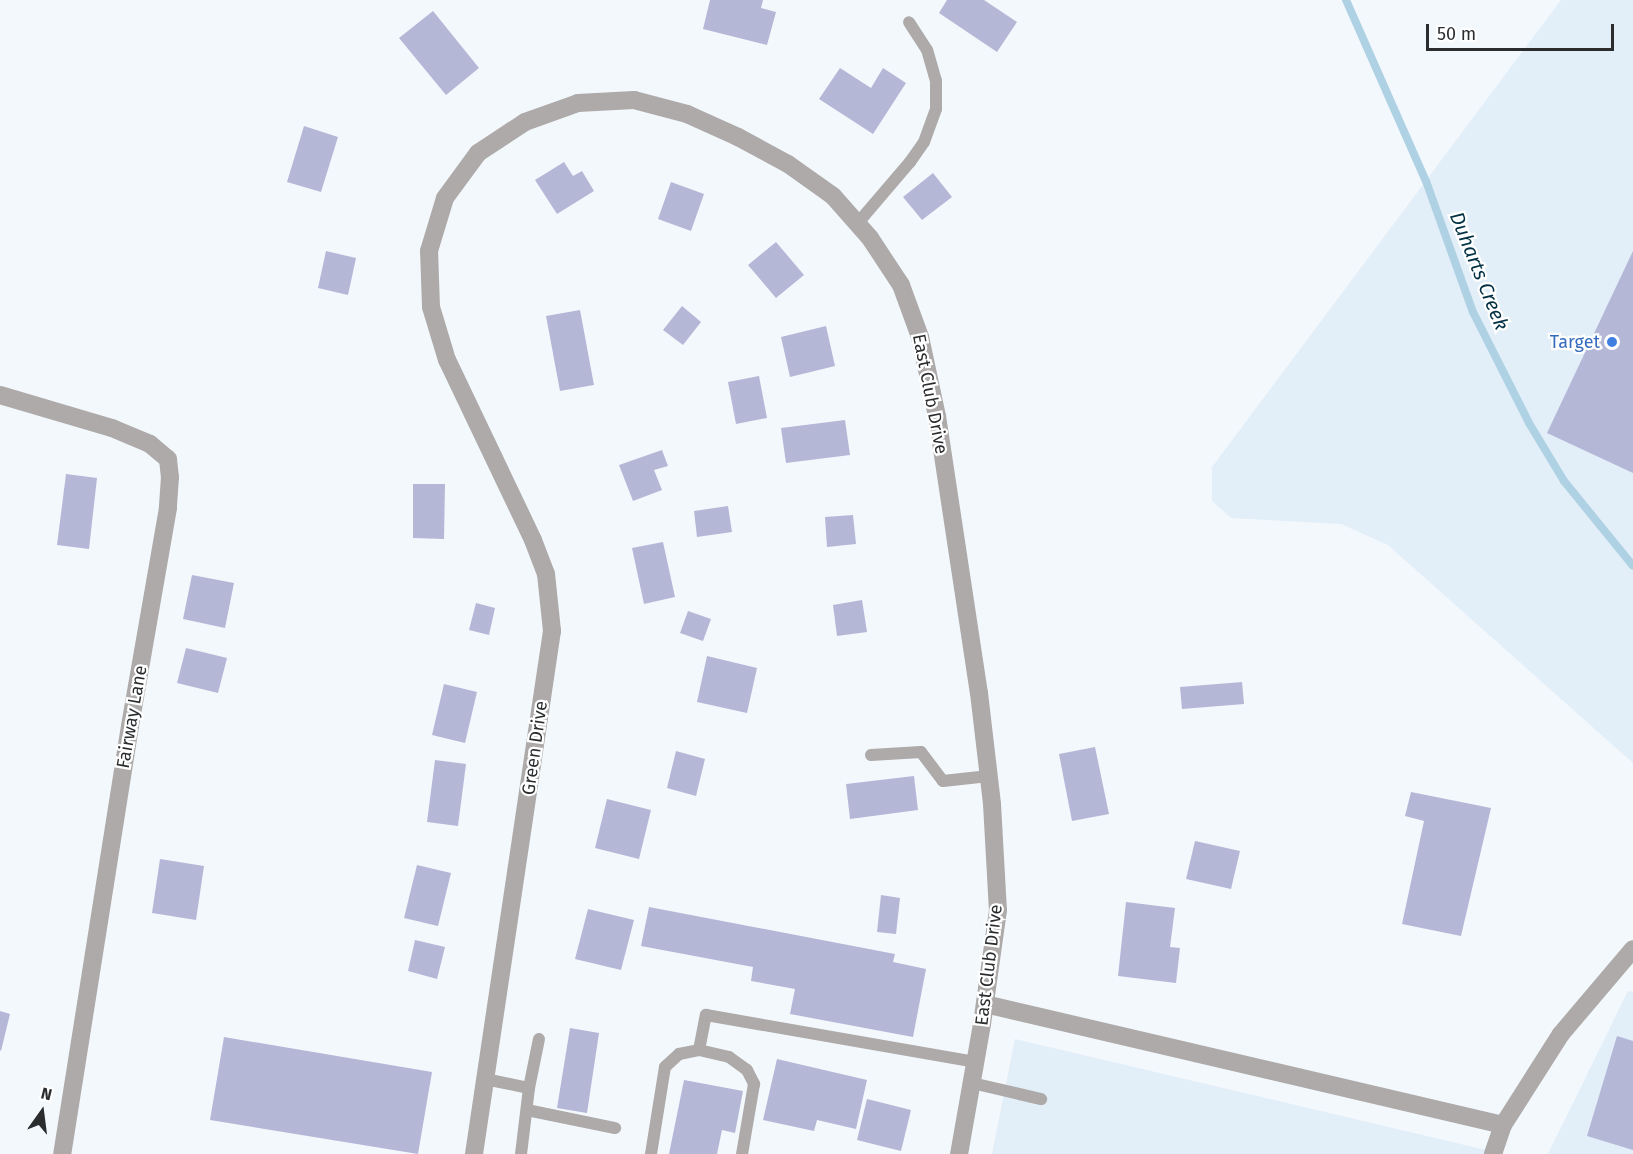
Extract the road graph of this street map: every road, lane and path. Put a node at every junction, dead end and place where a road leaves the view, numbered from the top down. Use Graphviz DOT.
graph roads {
  1 [pos="909,22"];
  2 [pos="857,224"];
  3 [pos="447,360"];
  4 [pos="0,395"];
  5 [pos="871,755"];
  6 [pos="989,776"];
  7 [pos="1633,949"];
  8 [pos="985,1004"];
  9 [pos="539,1039"];
  10 [pos="699,1050"];
  11 [pos="975,1062"];
  12 [pos="485,1079"];
  13 [pos="972,1083"];
  14 [pos="529,1088"];
  15 [pos="1041,1099"];
  16 [pos="526,1110"];
  17 [pos="1503,1125"];
  18 [pos="615,1128"];
  19 [pos="62,1154"];
  20 [pos="474,1154"];
  21 [pos="521,1154"];
  22 [pos="651,1154"];
  23 [pos="742,1154"];
  24 [pos="959,1154"];
  25 [pos="1493,1154"];
  1 -- 2 [label="lane"];
  2 -- 3 [label="street, East Club Drive"];
  2 -- 6 [label="street, East Club Drive"];
  3 -- 12 [label="street, Green Drive"];
  4 -- 19 [label="street, Fairway Lane"];
  5 -- 6 [label="lane"];
  6 -- 8 [label="street, East Club Drive"];
  7 -- 17 [label="street"];
  8 -- 11 [label="street, East Club Drive"];
  8 -- 17 [label="street"];
  9 -- 14 [label="lane"];
  10 -- 11 [label="lane"];
  10 -- 22 [label="lane"];
  10 -- 23 [label="lane"];
  11 -- 13 [label="street, East Club Drive"];
  12 -- 14 [label="lane"];
  12 -- 20 [label="street, Green Drive"];
  13 -- 15 [label="lane"];
  13 -- 24 [label="street, East Club Drive"];
  14 -- 16 [label="lane"];
  16 -- 18 [label="lane"];
  16 -- 21 [label="lane"];
  17 -- 25 [label="street"];
}
